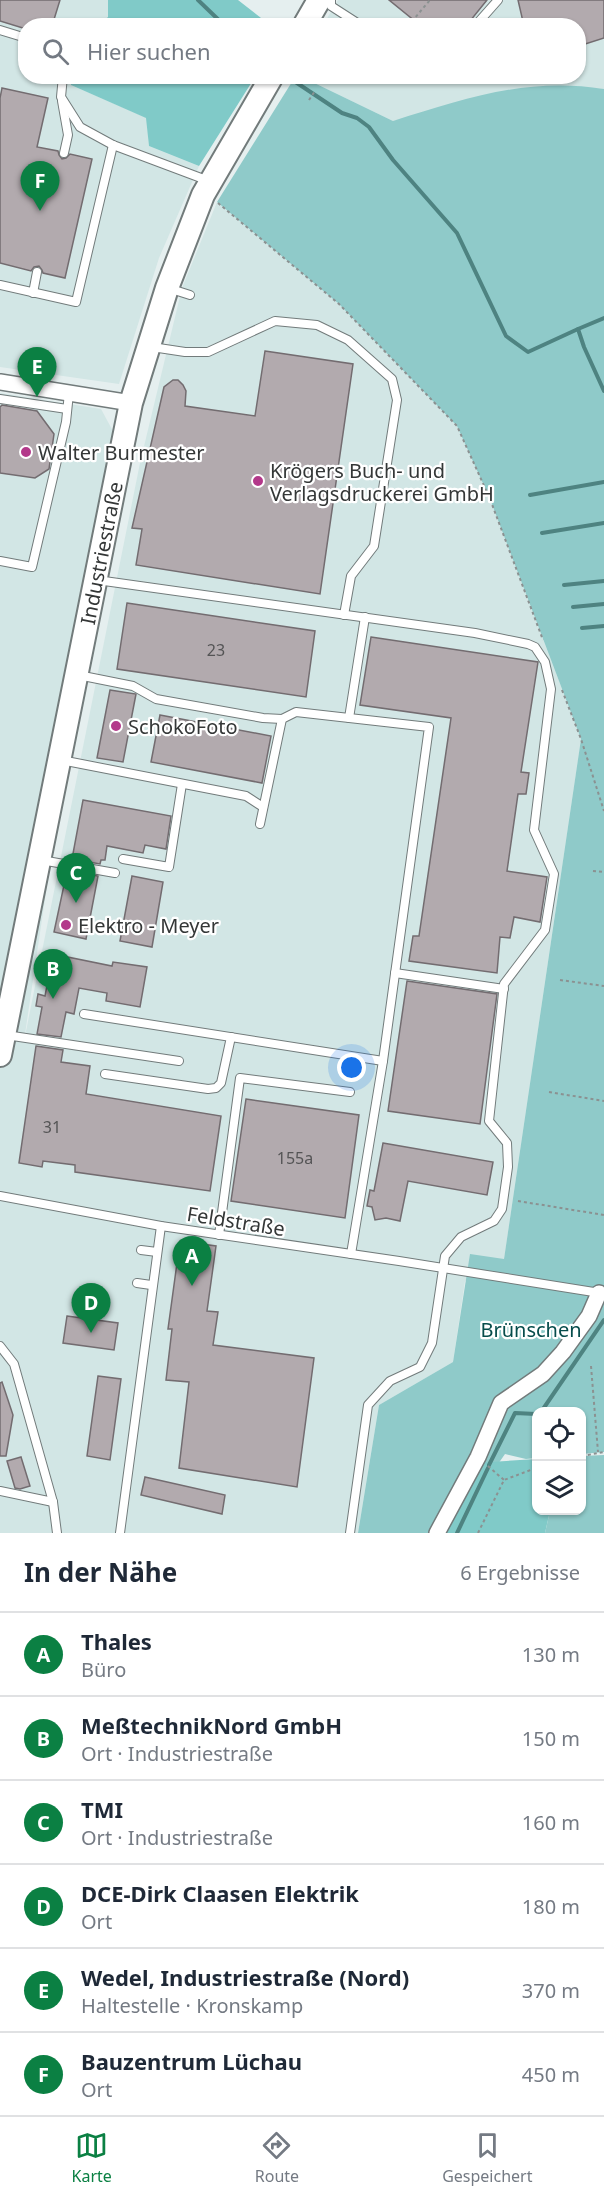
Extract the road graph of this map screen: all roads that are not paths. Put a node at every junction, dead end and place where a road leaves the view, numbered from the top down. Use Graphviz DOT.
graph roads {
  1 [pos="319,0"];
  2 [pos="331,0"];
  3 [pos="498,0"];
  4 [pos="309,18"];
  5 [pos="350,18"];
  6 [pos="482,18"];
  7 [pos="0,30"];
  8 [pos="18,36"];
  9 [pos="62,84"];
  10 [pos="267,84"];
  11 [pos="61,97"];
  12 [pos="113,146"];
  13 [pos="64,153"];
  14 [pos="206,188"];
  15 [pos="37,272"];
  16 [pos="0,285"];
  17 [pos="167,288"];
  18 [pos="33,293"];
  19 [pos="190,295"];
  20 [pos="149,347"];
  21 [pos="0,381"];
  22 [pos="69,393"];
  23 [pos="0,399"];
  24 [pos="131,403"];
  25 [pos="68,409"];
  26 [pos="0,561"];
  27 [pos="95,579"];
  28 [pos="344,615"];
  29 [pos="365,617"];
  30 [pos="76,675"];
  31 [pos="282,718"];
  32 [pos="349,718"];
  33 [pos="59,760"];
  34 [pos="182,784"];
  35 [pos="263,807"];
  36 [pos="260,824"];
  37 [pos="39,859"];
  38 [pos="123,859"];
  39 [pos="115,873"];
  40 [pos="395,973"];
  41 [pos="504,989"];
  42 [pos="84,1014"];
  43 [pos="231,1037"];
  44 [pos="2,1045"];
  45 [pos="179,1061"];
  46 [pos="382,1061"];
  47 [pos="105,1074"];
  48 [pos="350,1092"];
  49 [pos="0,1196"];
  50 [pos="161,1226"];
  51 [pos="219,1235"];
  52 [pos="141,1250"];
  53 [pos="157,1252"];
  54 [pos="351,1254"];
  55 [pos="442,1268"];
  56 [pos="137,1283"];
  57 [pos="151,1285"];
  58 [pos="601,1294"];
  59 [pos="0,1346"];
  60 [pos="0,1491"];
  61 [pos="53,1502"];
  62 [pos="57,1533"];
  63 [pos="120,1533"];
  64 [pos="350,1533"];
  65 [pos="437,1533"];
  1 -- 4 [label="street"];
  2 -- 5 [label="lane"];
  3 -- 6 [label="lane"];
  7 -- 8 [label="lane"];
  9 -- 11 [label="lane"];
  10 -- 14 [label="street, Industriestraße"];
  11 -- 12 [label="lane"];
  11 -- 13 [label="lane"];
  12 -- 14 [label="lane"];
  12 -- 18 [label="lane"];
  14 -- 17 [label="street, Industriestraße"];
  15 -- 18 [label="lane"];
  16 -- 18 [label="lane"];
  17 -- 19 [label="lane"];
  17 -- 20 [label="street, Industriestraße"];
  20 -- 24 [label="street, Industriestraße"];
  20 -- 28 [label="lane"];
  21 -- 22 [label="street"];
  22 -- 24 [label="street"];
  22 -- 25 [label="lane"];
  23 -- 25 [label="lane"];
  24 -- 27 [label="street, Industriestraße"];
  25 -- 26 [label="lane"];
  27 -- 28 [label="lane"];
  27 -- 30 [label="street, Industriestraße"];
  28 -- 29 [label="lane"];
  29 -- 32 [label="lane"];
  29 -- 41 [label="lane"];
  30 -- 31 [label="lane"];
  30 -- 33 [label="street, Industriestraße"];
  31 -- 32 [label="lane"];
  31 -- 35 [label="lane"];
  32 -- 40 [label="lane"];
  33 -- 34 [label="lane"];
  33 -- 37 [label="street, Industriestraße"];
  34 -- 35 [label="lane"];
  34 -- 38 [label="lane"];
  35 -- 36 [label="lane"];
  37 -- 39 [label="lane"];
  37 -- 44 [label="street, Industriestraße"];
  40 -- 41 [label="lane"];
  40 -- 46 [label="lane"];
  41 -- 55 [label="lane"];
  42 -- 43 [label="lane"];
  43 -- 46 [label="lane"];
  43 -- 47 [label="lane"];
  44 -- 45 [label="lane"];
  46 -- 54 [label="lane"];
  48 -- 51 [label="lane"];
  49 -- 50 [label="lane, Feldstraße"];
  50 -- 51 [label="lane, Feldstraße"];
  50 -- 53 [label="lane"];
  51 -- 54 [label="lane, Feldstraße"];
  52 -- 53 [label="lane"];
  53 -- 57 [label="lane"];
  54 -- 55 [label="lane, Feldstraße"];
  55 -- 58 [label="lane, Feldstraße"];
  55 -- 64 [label="lane"];
  56 -- 57 [label="lane"];
  57 -- 63 [label="lane"];
  58 -- 65 [label="street"];
  59 -- 61 [label="lane"];
  60 -- 61 [label="lane"];
  61 -- 62 [label="lane"];
}
